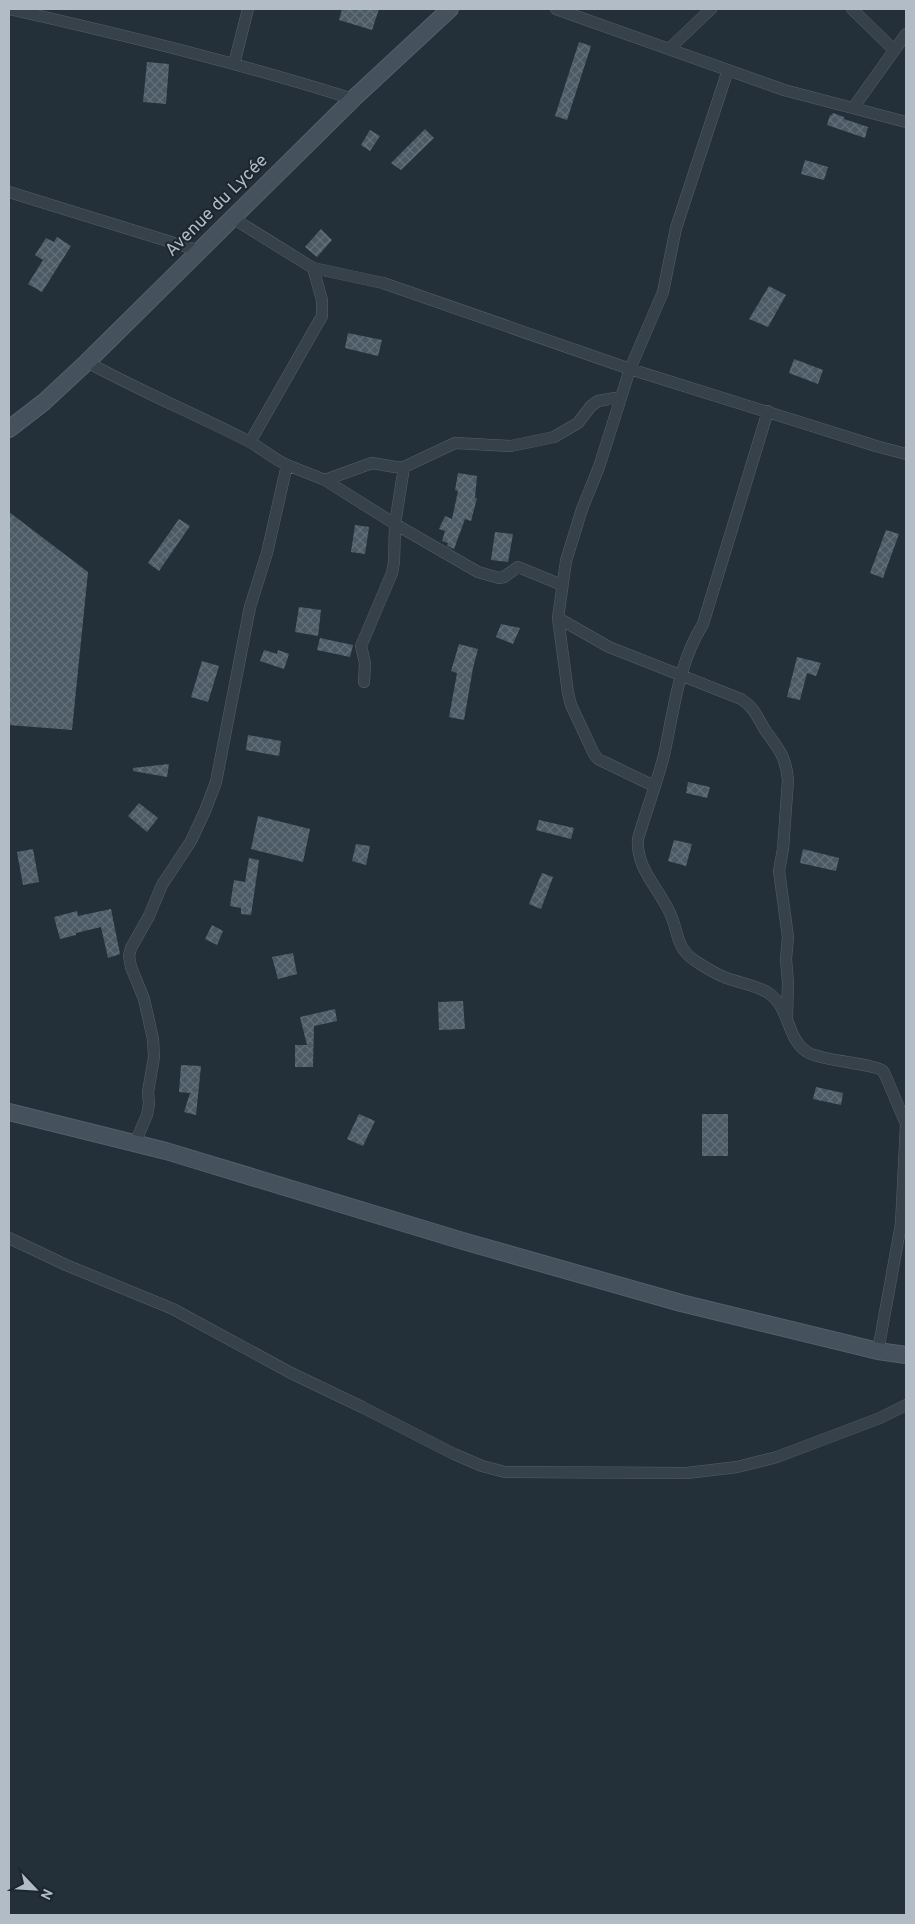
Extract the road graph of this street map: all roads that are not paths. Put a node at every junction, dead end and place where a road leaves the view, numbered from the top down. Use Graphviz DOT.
graph roads {
  1 [pos="9,9"];
  2 [pos="248,9"];
  3 [pos="450,9"];
  4 [pos="556,9"];
  5 [pos="711,9"];
  6 [pos="852,9"];
  7 [pos="906,34"];
  8 [pos="669,49"];
  9 [pos="894,50"];
  10 [pos="234,64"];
  11 [pos="728,70"];
  12 [pos="353,99"];
  13 [pos="853,108"];
  14 [pos="906,122"];
  15 [pos="9,192"];
  16 [pos="234,219"];
  17 [pos="200,251"];
  18 [pos="313,268"];
  19 [pos="87,362"];
  20 [pos="630,369"];
  21 [pos="620,397"];
  22 [pos="768,411"];
  23 [pos="9,429"];
  24 [pos="250,442"];
  25 [pos="906,454"];
  26 [pos="288,465"];
  27 [pos="404,467"];
  28 [pos="325,480"];
  29 [pos="395,524"];
  30 [pos="562,585"];
  31 [pos="558,618"];
  32 [pos="680,676"];
  33 [pos="364,682"];
  34 [pos="654,786"];
  35 [pos="788,1018"];
  36 [pos="9,1112"];
  37 [pos="135,1143"];
  38 [pos="9,1238"];
  39 [pos="878,1351"];
  40 [pos="906,1356"];
  41 [pos="906,1405"];
  1 -- 10 [label="street"];
  2 -- 10 [label="street"];
  3 -- 12 [label="main road, Avenue du Lycée"];
  4 -- 8 [label="street"];
  5 -- 8 [label="street"];
  6 -- 9 [label="street"];
  7 -- 9 [label="street"];
  8 -- 11 [label="street"];
  9 -- 13 [label="street"];
  10 -- 12 [label="street"];
  11 -- 13 [label="street"];
  11 -- 20 [label="street"];
  12 -- 16 [label="main road, Avenue du Lycée"];
  13 -- 14 [label="street"];
  15 -- 17 [label="street"];
  16 -- 17 [label="main road, Avenue du Lycée"];
  16 -- 18 [label="street"];
  17 -- 19 [label="main road, Avenue du Lycée"];
  18 -- 20 [label="street"];
  18 -- 24 [label="street"];
  19 -- 23 [label="main road, Avenue du Lycée"];
  19 -- 24 [label="street"];
  20 -- 21 [label="street"];
  20 -- 22 [label="street"];
  21 -- 27 [label="street"];
  21 -- 30 [label="street"];
  22 -- 25 [label="street"];
  22 -- 32 [label="street"];
  24 -- 26 [label="street"];
  26 -- 28 [label="street"];
  26 -- 37 [label="street"];
  27 -- 28 [label="street"];
  27 -- 29 [label="street"];
  28 -- 29 [label="street"];
  29 -- 30 [label="street"];
  29 -- 33 [label="street"];
  30 -- 31 [label="street"];
  31 -- 32 [label="street"];
  31 -- 34 [label="street"];
  32 -- 34 [label="street"];
  32 -- 35 [label="street"];
  34 -- 35 [label="street"];
  35 -- 39 [label="street"];
  36 -- 37 [label="main road"];
  37 -- 39 [label="main road"];
  38 -- 41 [label="street"];
  39 -- 40 [label="main road"];
}
